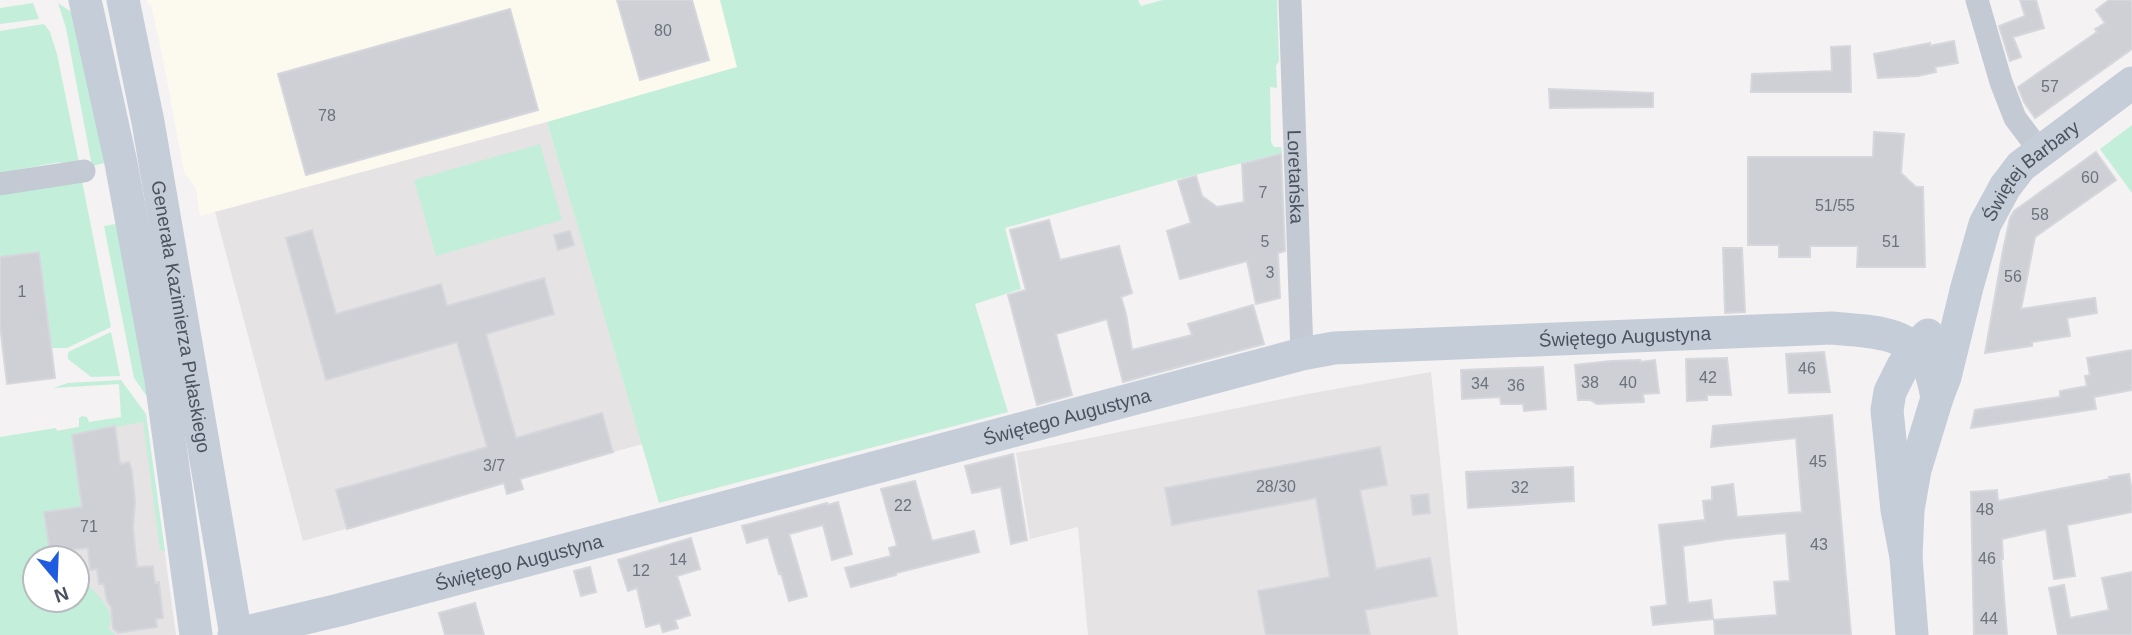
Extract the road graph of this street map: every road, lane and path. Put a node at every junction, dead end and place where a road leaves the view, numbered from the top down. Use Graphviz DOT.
graph roads {
  1 [pos="85,0"];
  2 [pos="122,0"];
  3 [pos="1290,0"];
  4 [pos="1978,0"];
  5 [pos="2132,83"];
  6 [pos="2040,151"];
  7 [pos="84,171"];
  8 [pos="0,184"];
  9 [pos="1967,287"];
  10 [pos="1915,349"];
  11 [pos="1302,354"];
  12 [pos="1937,397"];
  13 [pos="1906,557"];
  14 [pos="196,635"];
  15 [pos="235,635"];
  16 [pos="1912,635"];
  1 -- 14 [label="street, Generała Kazimierza Pułaskiego"];
  2 -- 15 [label="street, Generała Kazimierza Pułaskiego"];
  3 -- 11 [label="street, Loretańska"];
  4 -- 6 [label="street"];
  5 -- 6 [label="street, Świętej Barbary"];
  6 -- 9 [label="street, Świętej Barbary"];
  7 -- 8 [label="street"];
  9 -- 10 [label="street, Świętej Barbary"];
  9 -- 12 [label="street, Świętej Barbary"];
  10 -- 11 [label="street, Świętego Augustyna"];
  10 -- 12 [label="street"];
  10 -- 13 [label="street, Świętej Barbary"];
  11 -- 15 [label="street, Świętego Augustyna"];
  12 -- 13 [label="street, Świętej Barbary"];
  13 -- 16 [label="street, Świętej Barbary"];
}
